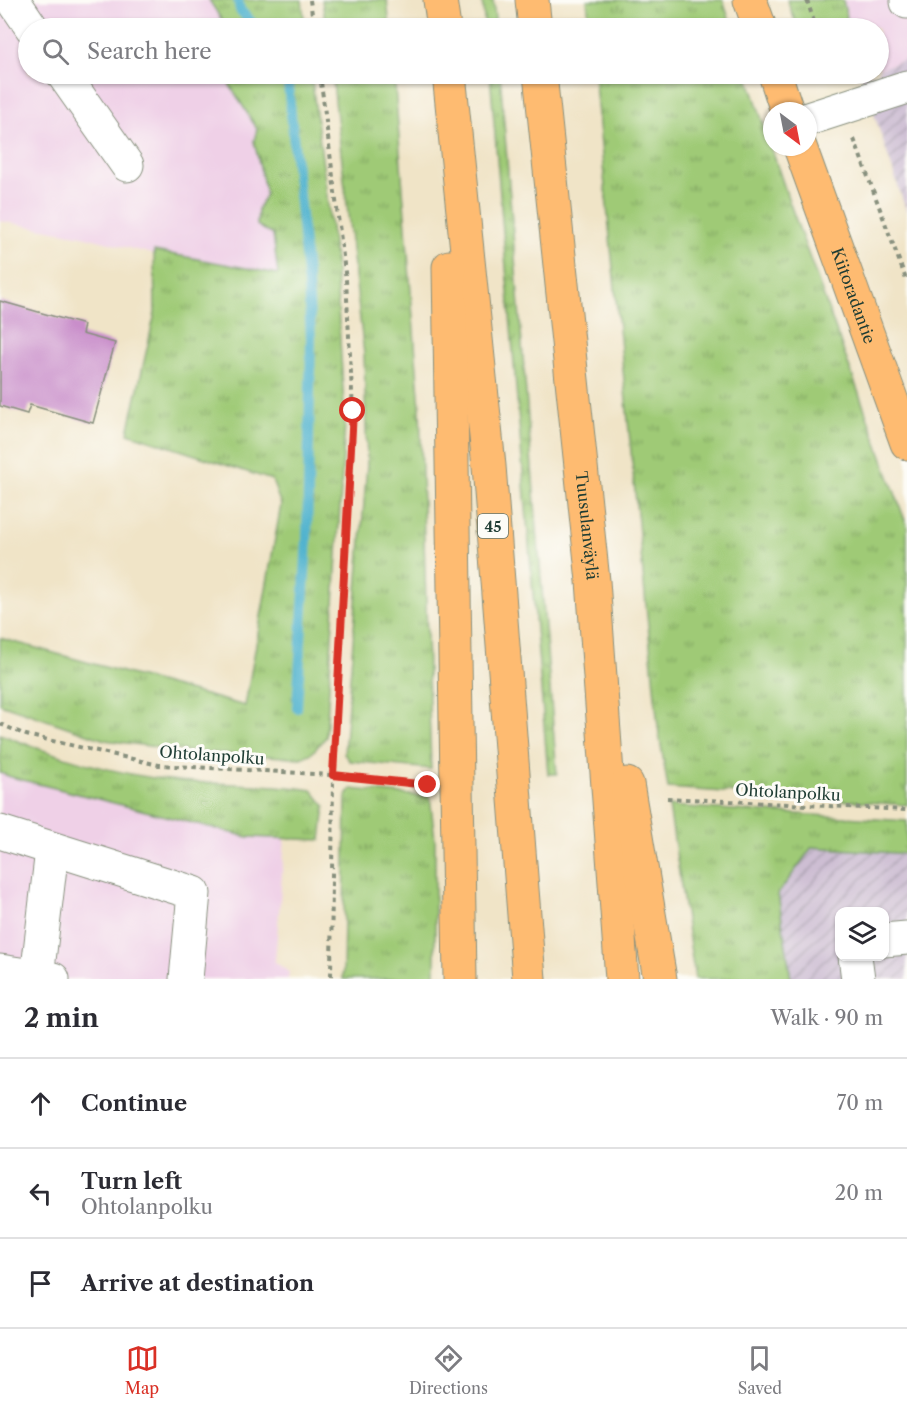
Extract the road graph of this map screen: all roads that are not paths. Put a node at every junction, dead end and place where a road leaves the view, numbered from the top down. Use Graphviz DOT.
graph roads {
  1 [pos="440,0"];
  2 [pos="532,0"];
  3 [pos="750,0"];
  4 [pos="443,18"];
  5 [pos="534,18"];
  6 [pos="756,18"];
  7 [pos="70,84"];
  8 [pos="447,84"];
  9 [pos="448,84"];
  10 [pos="541,84"];
  11 [pos="778,84"];
  12 [pos="907,87"];
  13 [pos="784,102"];
  14 [pos="817,116"];
  15 [pos="803,156"];
  16 [pos="127,165"];
  17 [pos="907,443"];
  18 [pos="593,581"];
  19 [pos="0,832"];
  20 [pos="52,850"];
  21 [pos="907,938"];
  22 [pos="889,940"];
  23 [pos="856,961"];
  24 [pos="0,971"];
  25 [pos="45,978"];
  26 [pos="186,979"];
  27 [pos="460,979"];
  28 [pos="529,979"];
  29 [pos="622,979"];
  30 [pos="660,979"];
  31 [pos="858,979"];
  1 -- 4 [label="main road"];
  2 -- 5 [label="main road"];
  3 -- 6 [label="main road"];
  7 -- 16 [label="lane"];
  8 -- 27 [label="main road"];
  9 -- 28 [label="main road, 45"];
  10 -- 18 [label="main road, Tuusulanväylä"];
  11 -- 13 [label="main road"];
  12 -- 14 [label="lane"];
  15 -- 17 [label="main road, Kiitoradantie"];
  18 -- 29 [label="main road, Tuusulanväylä"];
  18 -- 30 [label="main road"];
  19 -- 20 [label="lane"];
  20 -- 25 [label="lane"];
  20 -- 26 [label="lane"];
  21 -- 22 [label="lane"];
  23 -- 31 [label="lane"];
  24 -- 25 [label="lane"];
}
